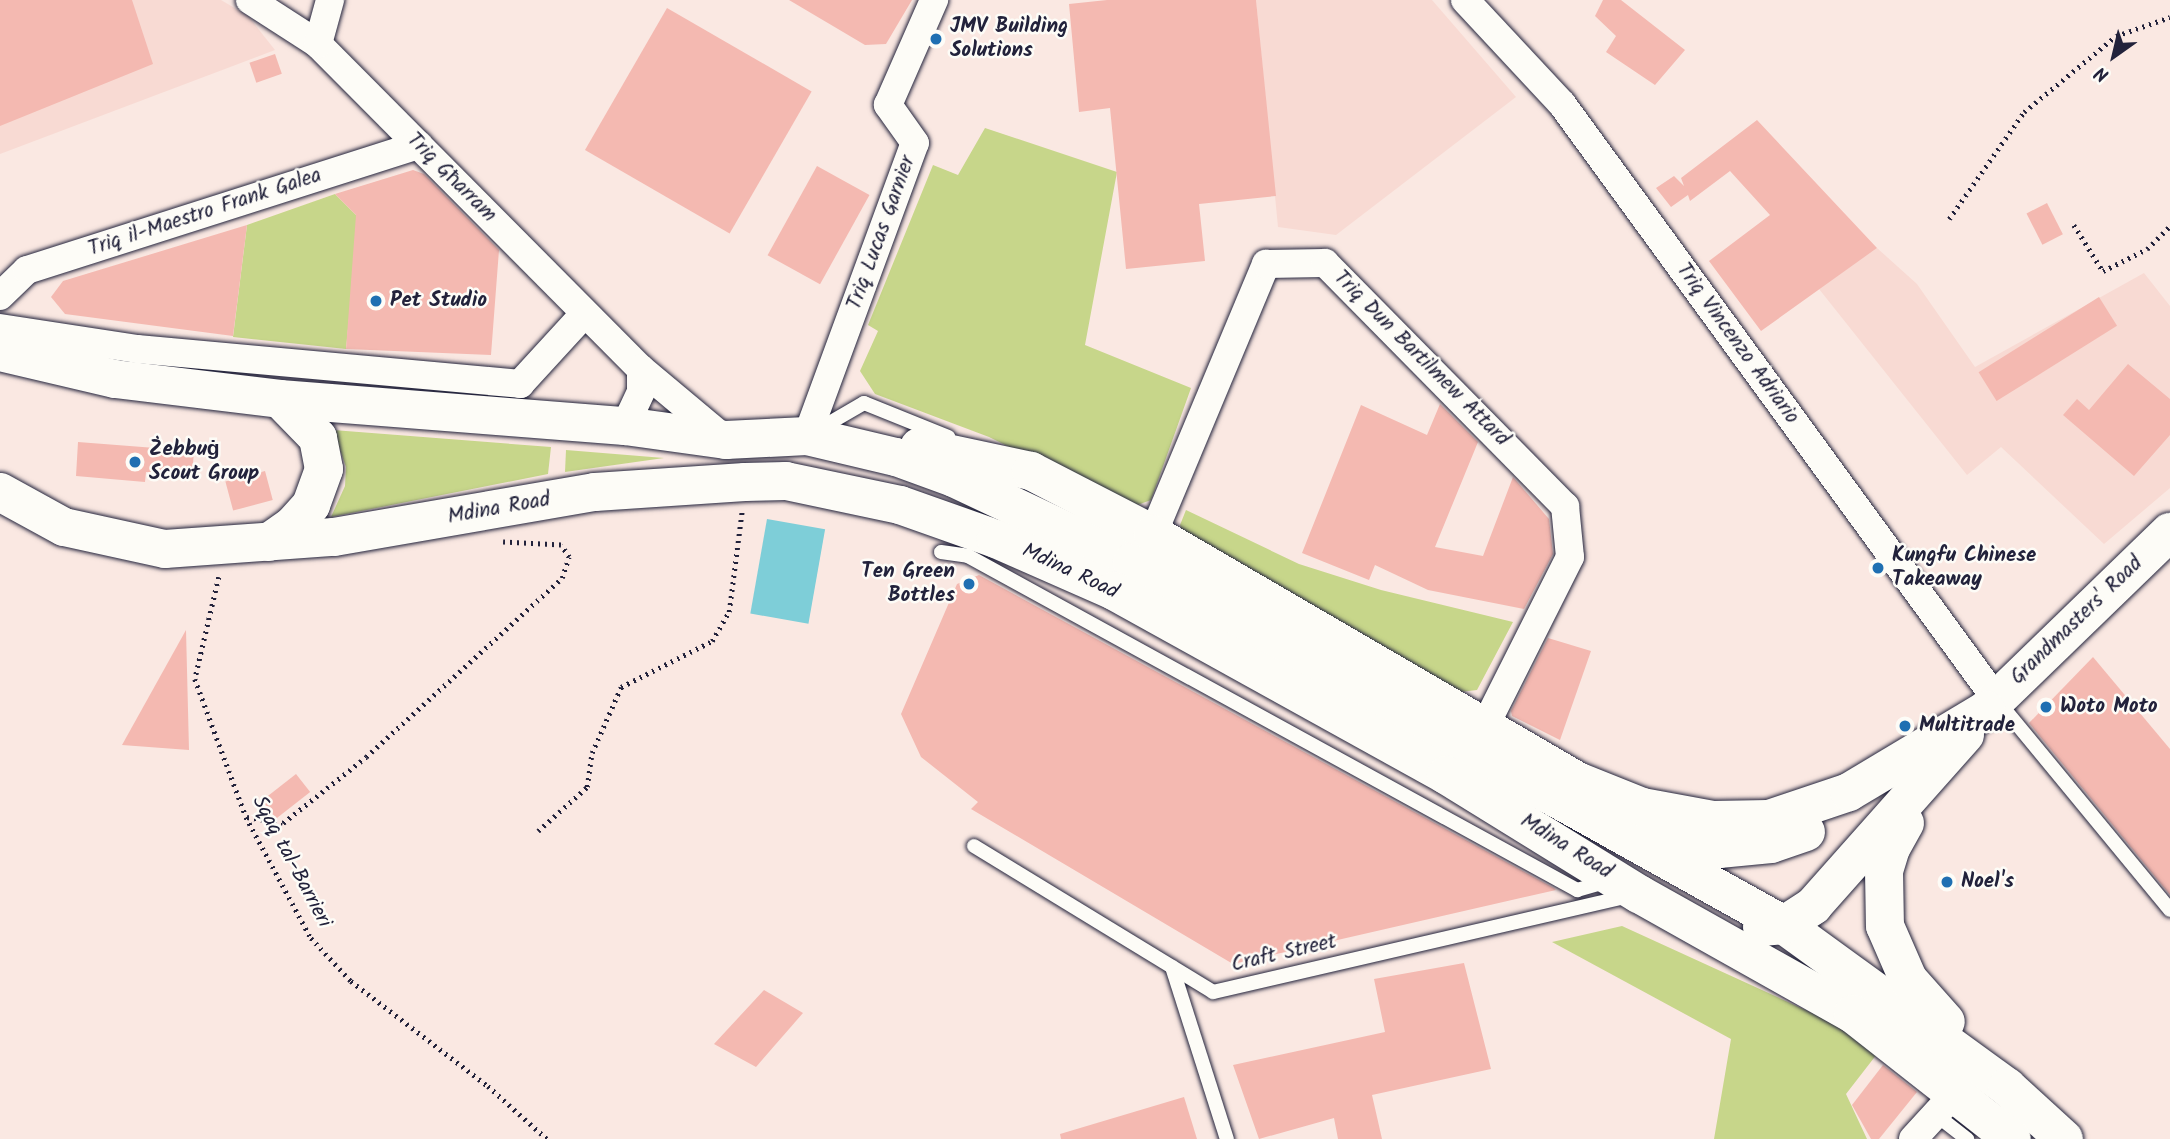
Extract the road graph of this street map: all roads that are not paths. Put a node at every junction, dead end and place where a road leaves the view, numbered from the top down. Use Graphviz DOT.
graph roads {
  1 [pos="250,0"];
  2 [pos="330,0"];
  3 [pos="934,0"];
  4 [pos="1465,0"];
  5 [pos="318,44"];
  6 [pos="419,145"];
  7 [pos="0,296"];
  8 [pos="585,313"];
  9 [pos="0,328"];
  10 [pos="0,352"];
  11 [pos="641,369"];
  12 [pos="115,379"];
  13 [pos="0,380"];
  14 [pos="280,399"];
  15 [pos="625,426"];
  16 [pos="807,436"];
  17 [pos="726,440"];
  18 [pos="846,445"];
  19 [pos="1031,471"];
  20 [pos="0,474"];
  21 [pos="0,492"];
  22 [pos="2170,532"];
  23 [pos="1153,534"];
  24 [pos="996,538"];
  25 [pos="269,542"];
  26 [pos="227,546"];
  27 [pos="941,552"];
  28 [pos="1013,581"];
  29 [pos="1991,704"];
  30 [pos="1485,726"];
  31 [pos="1446,775"];
  32 [pos="1612,827"];
  33 [pos="975,846"];
  34 [pos="1628,886"];
  35 [pos="2170,911"];
  36 [pos="1789,923"];
  37 [pos="1172,967"];
  38 [pos="2007,1087"];
  39 [pos="1946,1103"];
  40 [pos="1227,1139"];
  41 [pos="1913,1139"];
  42 [pos="1967,1139"];
  43 [pos="2012,1139"];
  44 [pos="2064,1139"];
  1 -- 5 [label="street, Triq Għarram"];
  2 -- 5 [label="street"];
  3 -- 16 [label="street, Triq Lucas Garnier"];
  4 -- 29 [label="street, Triq Vincenzo Adriario"];
  5 -- 6 [label="street, Triq Għarram"];
  6 -- 7 [label="street, Triq il-Maestro Frank Galea"];
  6 -- 8 [label="street, Triq Għarram"];
  8 -- 9 [label="street"];
  8 -- 11 [label="street, Triq Għarram"];
  10 -- 12 [label="main road, Mdina Road"];
  11 -- 15 [label="street"];
  11 -- 17 [label="street, Triq Għarram"];
  12 -- 13 [label="main road"];
  12 -- 14 [label="main road, Mdina Road"];
  14 -- 15 [label="main road, Mdina Road"];
  14 -- 25 [label="main road"];
  15 -- 17 [label="main road, Mdina Road"];
  16 -- 17 [label="main road, Mdina Road"];
  16 -- 18 [label="main road, Mdina Road"];
  16 -- 19 [label="lane, Mdina Road"];
  18 -- 19 [label="main road"];
  18 -- 32 [label="main road, Mdina Road"];
  19 -- 23 [label="main road"];
  20 -- 26 [label="main road"];
  21 -- 26 [label="main road, Mdina Road"];
  22 -- 29 [label="main road, Grandmasters' Road"];
  23 -- 30 [label="main road"];
  23 -- 30 [label="street, Triq Dun Bartilmew Attard"];
  24 -- 25 [label="main road, Mdina Road"];
  24 -- 28 [label="lane"];
  24 -- 31 [label="main road, Mdina Road"];
  25 -- 26 [label="main road, Mdina Road"];
  27 -- 28 [label="lane"];
  28 -- 34 [label="lane"];
  29 -- 30 [label="main road"];
  29 -- 32 [label="main road"];
  29 -- 35 [label="lane"];
  29 -- 36 [label="main road"];
  29 -- 38 [label="main road"];
  31 -- 34 [label="main road, Mdina Road"];
  31 -- 36 [label="main road"];
  32 -- 36 [label="main road, Mdina Road"];
  33 -- 37 [label="lane, Craft Street"];
  34 -- 37 [label="lane, Craft Street"];
  34 -- 39 [label="main road, Mdina Road"];
  36 -- 38 [label="main road, Mdina Road"];
  37 -- 40 [label="lane"];
  38 -- 44 [label="main road, Mdina Road"];
  39 -- 41 [label="street"];
  39 -- 42 [label="lane"];
  39 -- 43 [label="main road, Mdina Road"];
}
